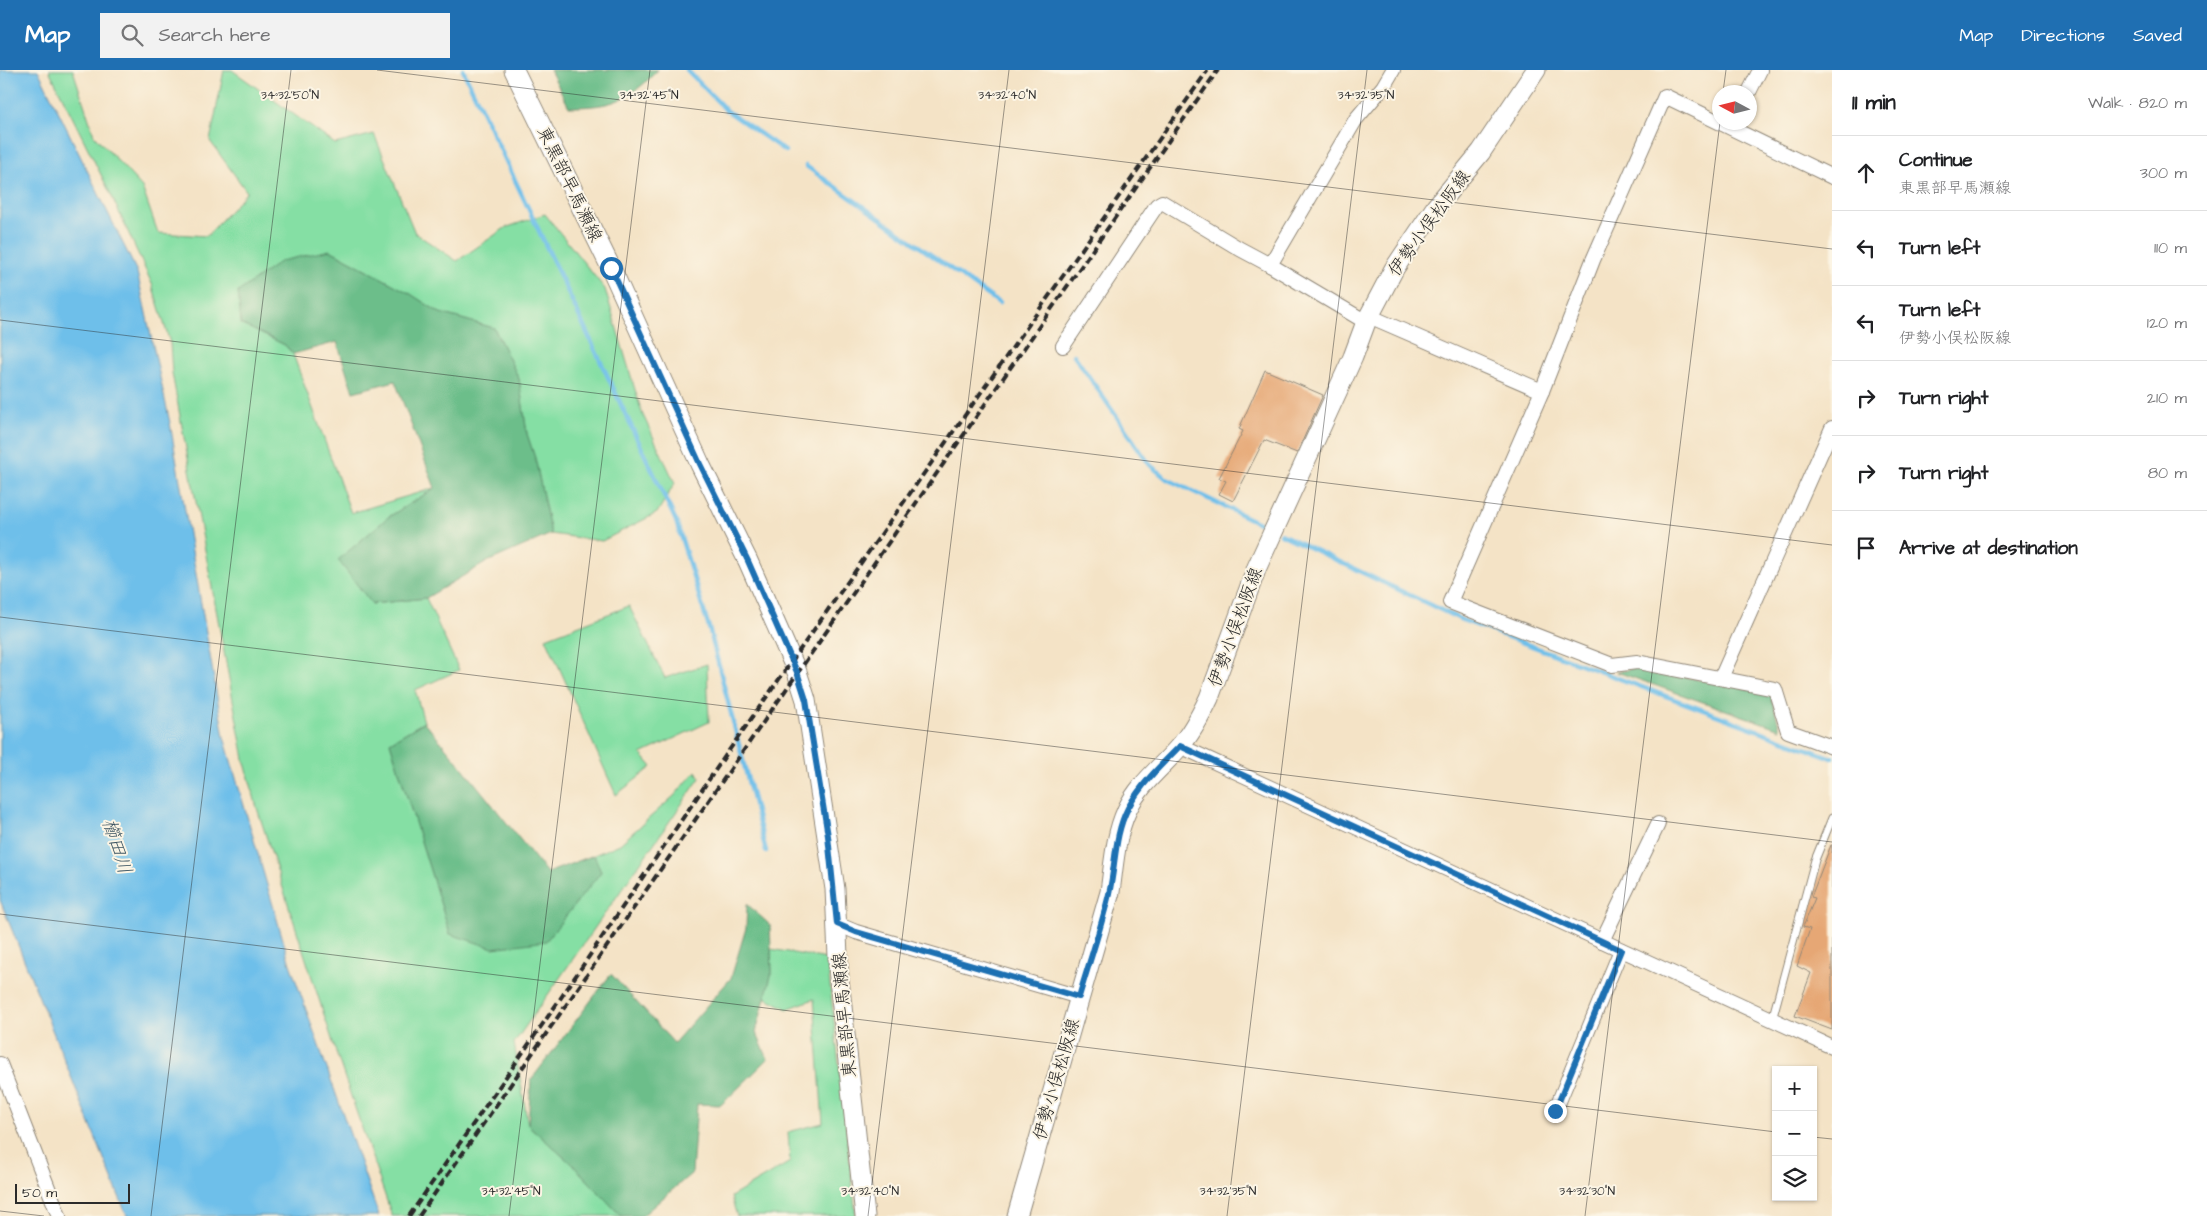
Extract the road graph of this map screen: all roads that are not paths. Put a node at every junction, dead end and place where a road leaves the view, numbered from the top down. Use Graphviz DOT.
graph roads {
  1 [pos="514,70"];
  2 [pos="1393,70"];
  3 [pos="1536,70"];
  4 [pos="1760,70"];
  5 [pos="1752,85"];
  6 [pos="1712,117"];
  7 [pos="1741,130"];
  8 [pos="1832,177"];
  9 [pos="1270,265"];
  10 [pos="1368,319"];
  11 [pos="1063,346"];
  12 [pos="1542,391"];
  13 [pos="1832,428"];
  14 [pos="1721,678"];
  15 [pos="1180,746"];
  16 [pos="1832,747"];
  17 [pos="1832,818"];
  18 [pos="1658,824"];
  19 [pos="837,924"];
  20 [pos="1602,941"];
  21 [pos="1621,950"];
  22 [pos="1079,997"];
  23 [pos="1772,1020"];
  24 [pos="1832,1047"];
  25 [pos="0,1064"];
  26 [pos="1555,1111"];
  27 [pos="59,1216"];
  28 [pos="865,1216"];
  29 [pos="1018,1216"];
  1 -- 19 [label="main road, 東黒部早馬瀬線"];
  2 -- 9 [label="street"];
  3 -- 10 [label="main road, 伊勢小俣松阪線"];
  4 -- 5 [label="street"];
  6 -- 12 [label="street"];
  7 -- 8 [label="street"];
  9 -- 10 [label="street"];
  9 -- 11 [label="street"];
  10 -- 12 [label="street"];
  10 -- 15 [label="main road, 伊勢小俣松阪線"];
  12 -- 14 [label="street"];
  13 -- 14 [label="street"];
  14 -- 16 [label="street"];
  15 -- 20 [label="street"];
  15 -- 22 [label="main road, 伊勢小俣松阪線"];
  17 -- 23 [label="lane"];
  18 -- 20 [label="street"];
  19 -- 22 [label="street"];
  19 -- 28 [label="main road, 東黒部早馬瀬線"];
  20 -- 21 [label="street"];
  21 -- 23 [label="street"];
  21 -- 26 [label="street"];
  22 -- 29 [label="main road, 伊勢小俣松阪線"];
  23 -- 24 [label="street"];
  25 -- 27 [label="street"];
}
